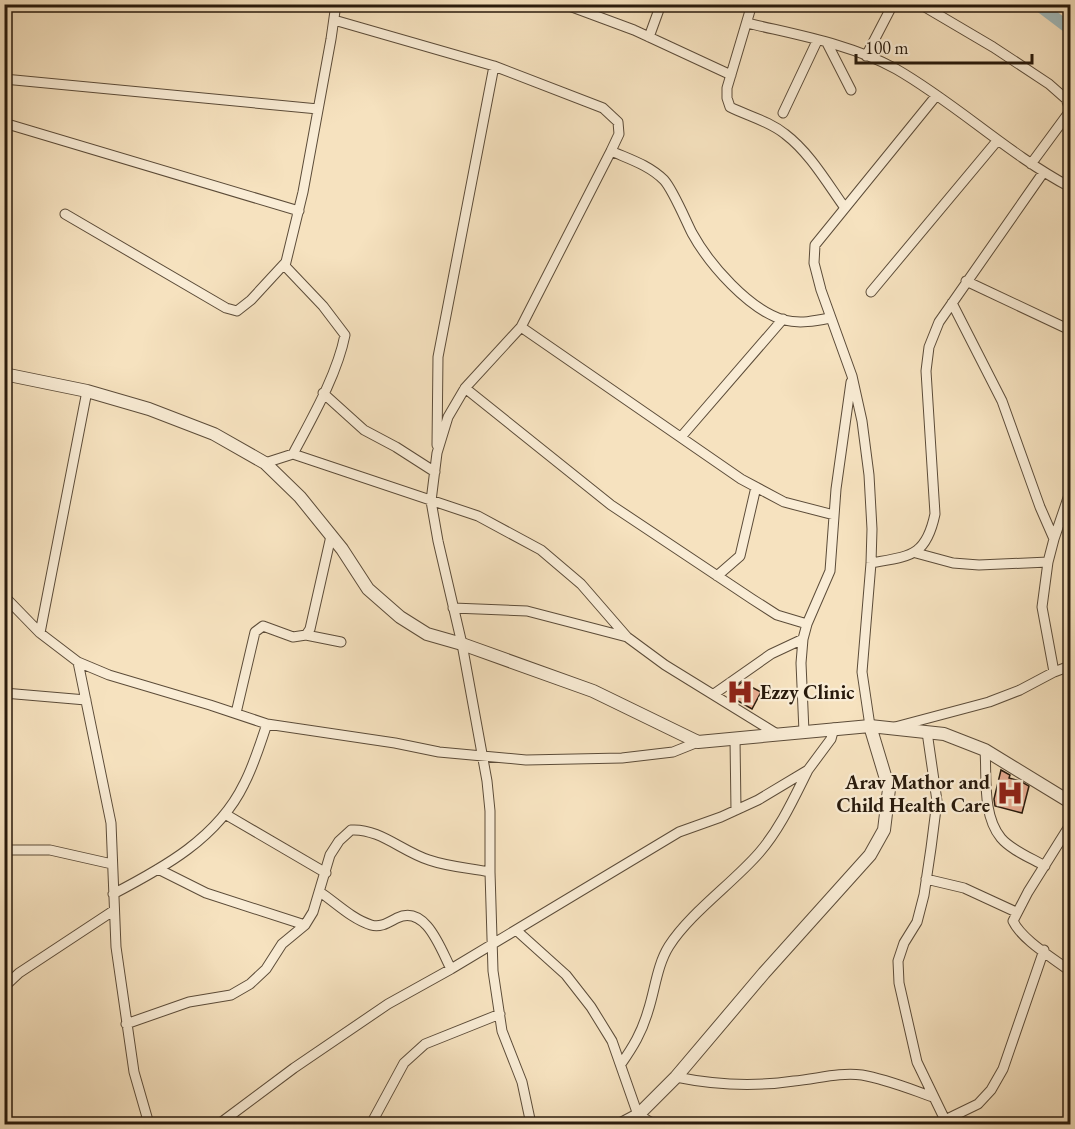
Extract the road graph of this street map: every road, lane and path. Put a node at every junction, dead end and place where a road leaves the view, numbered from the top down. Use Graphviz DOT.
graph roads {
  1 [pos="336,4"];
  2 [pos="564,4"];
  3 [pos="661,4"];
  4 [pos="752,4"];
  5 [pos="893,4"];
  6 [pos="920,4"];
  7 [pos="1060,4"];
  8 [pos="592,9"];
  9 [pos="1071,11"];
  10 [pos="334,20"];
  11 [pos="747,23"];
  12 [pos="649,37"];
  13 [pos="817,41"];
  14 [pos="827,43"];
  15 [pos="866,56"];
  16 [pos="494,66"];
  17 [pos="731,75"];
  18 [pos="4,79"];
  19 [pos="851,90"];
  20 [pos="936,96"];
  21 [pos="318,109"];
  22 [pos="1071,110"];
  23 [pos="783,113"];
  24 [pos="4,123"];
  25 [pos="997,141"];
  26 [pos="611,151"];
  27 [pos="1031,164"];
  28 [pos="1043,173"];
  29 [pos="1071,187"];
  30 [pos="845,208"];
  31 [pos="299,211"];
  32 [pos="65,214"];
  33 [pos="286,262"];
  34 [pos="966,281"];
  35 [pos="871,292"];
  36 [pos="952,303"];
  37 [pos="830,318"];
  38 [pos="783,319"];
  39 [pos="521,327"];
  40 [pos="1071,330"];
  41 [pos="4,374"];
  42 [pos="852,376"];
  43 [pos="465,388"];
  44 [pos="87,391"];
  45 [pos="323,393"];
  46 [pos="681,437"];
  47 [pos="437,453"];
  48 [pos="293,454"];
  49 [pos="265,463"];
  50 [pos="435,472"];
  51 [pos="756,487"];
  52 [pos="1071,492"];
  53 [pos="431,501"];
  54 [pos="834,515"];
  55 [pos="331,536"];
  56 [pos="1054,539"];
  57 [pos="916,553"];
  58 [pos="1048,562"];
  59 [pos="871,563"];
  60 [pos="717,576"];
  61 [pos="4,596"];
  62 [pos="453,608"];
  63 [pos="807,624"];
  64 [pos="40,633"];
  65 [pos="306,635"];
  66 [pos="627,637"];
  67 [pos="803,639"];
  68 [pos="341,642"];
  69 [pos="462,644"];
  70 [pos="78,662"];
  71 [pos="1071,666"];
  72 [pos="1054,672"];
  73 [pos="4,693"];
  74 [pos="714,694"];
  75 [pos="86,700"];
  76 [pos="236,713"];
  77 [pos="267,724"];
  78 [pos="870,726"];
  79 [pos="834,728"];
  80 [pos="891,728"];
  81 [pos="804,732"];
  82 [pos="927,732"];
  83 [pos="777,734"];
  84 [pos="735,739"];
  85 [pos="698,742"];
  86 [pos="985,750"];
  87 [pos="483,756"];
  88 [pos="808,770"];
  89 [pos="1071,802"];
  90 [pos="736,810"];
  91 [pos="225,814"];
  92 [pos="1071,825"];
  93 [pos="4,850"];
  94 [pos="112,864"];
  95 [pos="1045,866"];
  96 [pos="158,869"];
  97 [pos="490,872"];
  98 [pos="326,873"];
  99 [pos="926,879"];
  100 [pos="321,892"];
  101 [pos="113,894"];
  102 [pos="113,911"];
  103 [pos="1016,912"];
  104 [pos="304,925"];
  105 [pos="516,930"];
  106 [pos="493,943"];
  107 [pos="1044,950"];
  108 [pos="451,969"];
  109 [pos="1071,970"];
  110 [pos="4,987"];
  111 [pos="500,1014"];
  112 [pos="126,1024"];
  113 [pos="621,1064"];
  114 [pos="675,1077"];
  115 [pos="933,1097"];
  116 [pos="638,1114"];
  117 [pos="946,1122"];
  118 [pos="149,1125"];
  119 [pos="219,1125"];
  120 [pos="371,1125"];
  121 [pos="531,1125"];
  122 [pos="621,1125"];
  123 [pos="654,1125"];
  1 -- 10 [label="street"];
  2 -- 8 [label="street"];
  3 -- 12 [label="street"];
  4 -- 11 [label="street"];
  5 -- 15 [label="street"];
  6 -- 22 [label="street"];
  7 -- 9 [label="street"];
  8 -- 12 [label="street"];
  10 -- 16 [label="street"];
  10 -- 21 [label="street"];
  11 -- 13 [label="street"];
  11 -- 17 [label="street"];
  12 -- 17 [label="street"];
  13 -- 14 [label="street"];
  13 -- 23 [label="street"];
  14 -- 15 [label="street"];
  14 -- 19 [label="street"];
  15 -- 20 [label="street"];
  16 -- 26 [label="street"];
  16 -- 47 [label="street"];
  17 -- 30 [label="street"];
  18 -- 21 [label="street"];
  20 -- 25 [label="street"];
  20 -- 30 [label="street"];
  21 -- 31 [label="street"];
  22 -- 27 [label="street"];
  24 -- 31 [label="street"];
  25 -- 27 [label="street"];
  25 -- 35 [label="street"];
  26 -- 38 [label="street"];
  26 -- 39 [label="street"];
  27 -- 28 [label="street"];
  28 -- 29 [label="street"];
  28 -- 34 [label="street"];
  30 -- 37 [label="street"];
  31 -- 33 [label="street"];
  32 -- 33 [label="street"];
  33 -- 45 [label="street"];
  34 -- 36 [label="street"];
  34 -- 40 [label="street"];
  36 -- 56 [label="street"];
  36 -- 57 [label="street"];
  37 -- 38 [label="street"];
  37 -- 42 [label="street"];
  38 -- 46 [label="street"];
  39 -- 43 [label="street"];
  39 -- 46 [label="street"];
  41 -- 44 [label="street"];
  42 -- 54 [label="street"];
  42 -- 59 [label="street"];
  43 -- 47 [label="street"];
  43 -- 60 [label="street"];
  44 -- 49 [label="street"];
  44 -- 64 [label="street"];
  45 -- 48 [label="street"];
  45 -- 50 [label="street"];
  46 -- 51 [label="street"];
  47 -- 50 [label="street"];
  48 -- 49 [label="street"];
  48 -- 53 [label="street"];
  49 -- 55 [label="street"];
  50 -- 53 [label="street"];
  51 -- 54 [label="street"];
  51 -- 60 [label="street"];
  52 -- 56 [label="street"];
  53 -- 62 [label="street"];
  53 -- 66 [label="street"];
  54 -- 63 [label="street"];
  55 -- 65 [label="street"];
  55 -- 69 [label="street"];
  56 -- 58 [label="street"];
  57 -- 58 [label="street"];
  57 -- 59 [label="street"];
  58 -- 72 [label="street"];
  59 -- 78 [label="street"];
  60 -- 63 [label="street"];
  61 -- 64 [label="street"];
  62 -- 66 [label="street"];
  62 -- 69 [label="street"];
  63 -- 67 [label="street"];
  64 -- 70 [label="street"];
  65 -- 68 [label="street"];
  65 -- 76 [label="street"];
  66 -- 74 [label="street"];
  67 -- 74 [label="street"];
  67 -- 81 [label="street"];
  69 -- 85 [label="street"];
  69 -- 87 [label="street"];
  70 -- 75 [label="street"];
  70 -- 76 [label="street"];
  71 -- 72 [label="street"];
  72 -- 80 [label="street"];
  73 -- 75 [label="street"];
  74 -- 83 [label="street"];
  75 -- 94 [label="street"];
  76 -- 77 [label="street"];
  77 -- 87 [label="street"];
  77 -- 91 [label="street"];
  78 -- 79 [label="street"];
  78 -- 80 [label="street"];
  78 -- 114 [label="street"];
  79 -- 81 [label="street"];
  79 -- 88 [label="street"];
  80 -- 82 [label="street"];
  81 -- 83 [label="street"];
  82 -- 86 [label="street"];
  82 -- 99 [label="street"];
  83 -- 84 [label="street"];
  84 -- 85 [label="street"];
  84 -- 90 [label="street"];
  85 -- 87 [label="street"];
  86 -- 89 [label="street"];
  86 -- 95 [label="street"];
  87 -- 97 [label="street"];
  88 -- 90 [label="street"];
  88 -- 113 [label="street"];
  90 -- 105 [label="street"];
  91 -- 96 [label="street"];
  91 -- 98 [label="street"];
  92 -- 95 [label="street"];
  93 -- 94 [label="street"];
  94 -- 101 [label="street"];
  95 -- 103 [label="street"];
  96 -- 101 [label="street"];
  96 -- 104 [label="street"];
  97 -- 98 [label="street"];
  97 -- 106 [label="street"];
  98 -- 100 [label="street"];
  99 -- 103 [label="street"];
  99 -- 115 [label="street"];
  100 -- 104 [label="street"];
  100 -- 108 [label="street"];
  101 -- 102 [label="street"];
  102 -- 110 [label="street"];
  102 -- 112 [label="street"];
  103 -- 107 [label="street"];
  104 -- 112 [label="street"];
  105 -- 106 [label="street"];
  105 -- 113 [label="street"];
  106 -- 108 [label="street"];
  106 -- 111 [label="street"];
  107 -- 109 [label="street"];
  107 -- 117 [label="street"];
  108 -- 119 [label="street"];
  111 -- 120 [label="street"];
  111 -- 121 [label="street"];
  112 -- 118 [label="street"];
  113 -- 116 [label="street"];
  114 -- 115 [label="street"];
  114 -- 116 [label="street"];
  115 -- 117 [label="street"];
  116 -- 122 [label="street"];
  116 -- 123 [label="street"];
}
